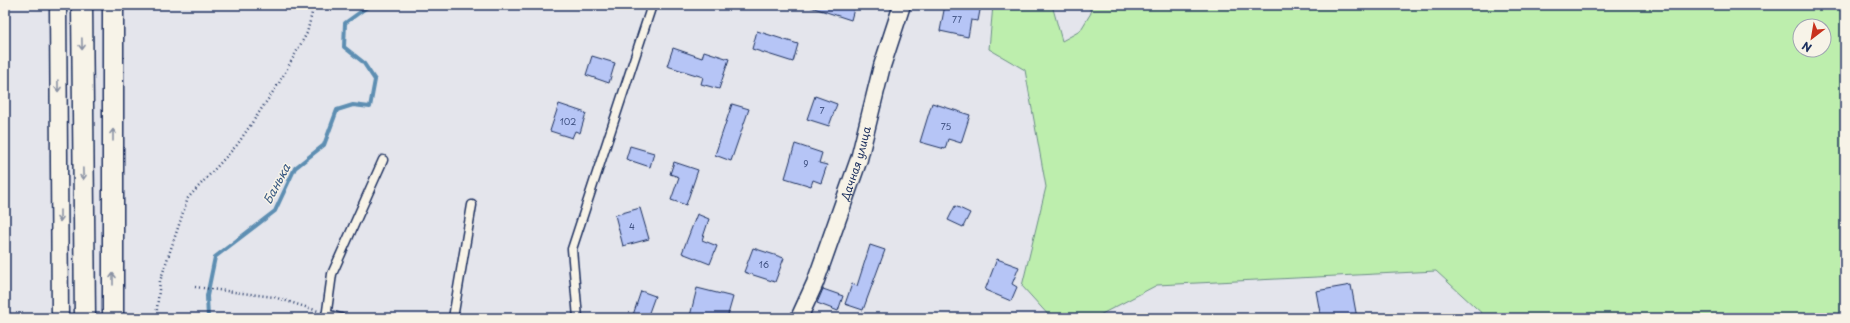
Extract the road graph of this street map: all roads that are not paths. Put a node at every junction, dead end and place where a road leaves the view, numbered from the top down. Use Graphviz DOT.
graph roads {
  1 [pos="58,5"];
  2 [pos="82,5"];
  3 [pos="113,5"];
  4 [pos="652,5"];
  5 [pos="902,5"];
  6 [pos="383,160"];
  7 [pos="472,205"];
  8 [pos="326,316"];
  9 [pos="60,318"];
  10 [pos="85,318"];
  11 [pos="113,318"];
  12 [pos="341,318"];
  13 [pos="454,318"];
  14 [pos="578,318"];
  15 [pos="799,318"];
  1 -- 9 [label="street, one-way"];
  2 -- 10 [label="street, one-way"];
  11 -- 3 [label="street, one-way"];
  4 -- 14 [label="lane"];
  5 -- 15 [label="street, Дачная улица"];
  6 -- 8 [label="lane"];
  7 -- 13 [label="lane"];
  8 -- 12 [label="lane"];
}
